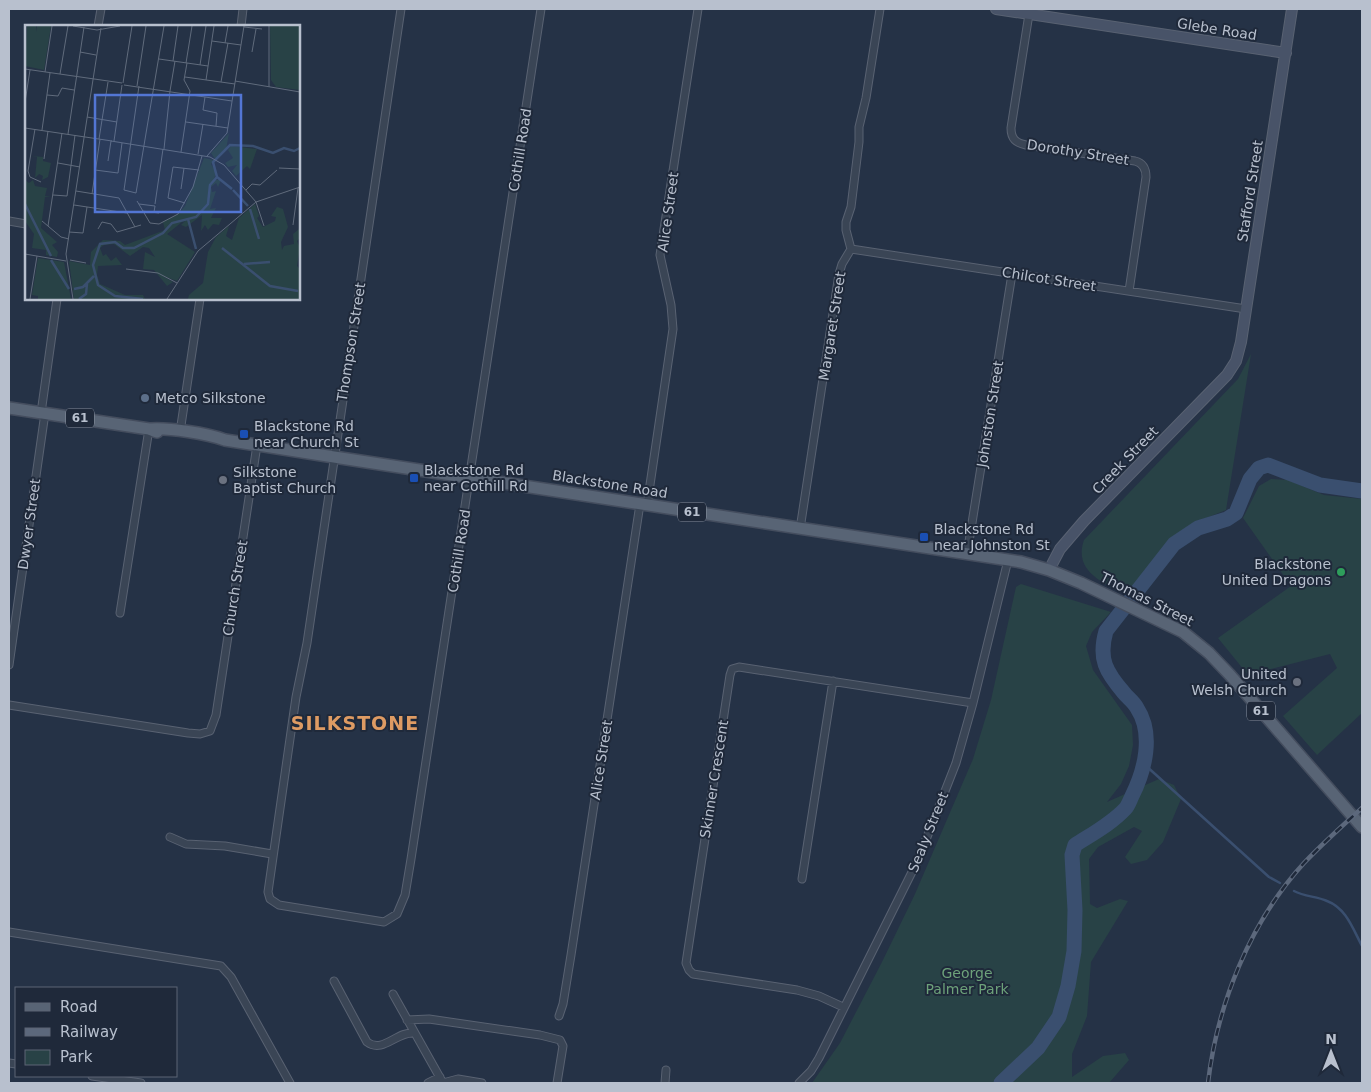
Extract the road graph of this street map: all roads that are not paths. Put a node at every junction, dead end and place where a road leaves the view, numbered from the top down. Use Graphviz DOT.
graph roads {
  1 [pos="101,9"];
  2 [pos="243,9"];
  3 [pos="401,9"];
  4 [pos="542,9"];
  5 [pos="698,9"];
  6 [pos="880,9"];
  7 [pos="996,9"];
  8 [pos="1292,9"];
  9 [pos="1029,14"];
  10 [pos="98,25"];
  11 [pos="241,25"];
  12 [pos="1286,53"];
  13 [pos="9,221"];
  14 [pos="25,224"];
  15 [pos="851,249"];
  16 [pos="1012,274"];
  17 [pos="1129,291"];
  18 [pos="57,300"];
  19 [pos="200,300"];
  20 [pos="1246,309"];
  21 [pos="1227,375"];
  22 [pos="9,408"];
  23 [pos="43,413"];
  24 [pos="150,429"];
  25 [pos="180,432"];
  26 [pos="225,440"];
  27 [pos="257,445"];
  28 [pos="334,457"];
  29 [pos="470,478"];
  30 [pos="643,505"];
  31 [pos="800,529"];
  32 [pos="967,554"];
  33 [pos="1008,560"];
  34 [pos="1048,570"];
  35 [pos="120,613"];
  36 [pos="9,665"];
  37 [pos="833,681"];
  38 [pos="973,703"];
  39 [pos="9,705"];
  40 [pos="1362,827"];
  41 [pos="170,836"];
  42 [pos="272,854"];
  43 [pos="802,880"];
  44 [pos="9,932"];
  45 [pos="334,981"];
  46 [pos="393,994"];
  47 [pos="843,1007"];
  48 [pos="559,1016"];
  49 [pos="408,1020"];
  50 [pos="414,1033"];
  51 [pos="666,1070"];
  52 [pos="99,1077"];
  53 [pos="442,1081"];
  54 [pos="141,1083"];
  55 [pos="290,1083"];
  56 [pos="428,1083"];
  57 [pos="482,1083"];
  58 [pos="556,1083"];
  59 [pos="665,1083"];
  60 [pos="799,1083"];
  1 -- 10 [label="street"];
  2 -- 11 [label="street"];
  3 -- 28 [label="street, Thompson Street"];
  4 -- 29 [label="street, Cothill Road"];
  5 -- 30 [label="street, Alice Street"];
  6 -- 15 [label="street"];
  7 -- 9 [label="main road, Glebe Road"];
  8 -- 12 [label="main road, Stafford Street"];
  9 -- 12 [label="main road, Glebe Road"];
  9 -- 17 [label="street, Dorothy Street"];
  12 -- 20 [label="main road, Stafford Street"];
  13 -- 14 [label="street"];
  15 -- 16 [label="street, Chilcot Street"];
  15 -- 31 [label="street, Margaret Street"];
  16 -- 17 [label="street, Chilcot Street"];
  16 -- 32 [label="street, Johnston Street"];
  17 -- 20 [label="street, Chilcot Street"];
  18 -- 23 [label="street, Dwyer Street"];
  19 -- 25 [label="street"];
  20 -- 21 [label="main road, Stafford Street"];
  21 -- 34 [label="main road, Creek Street"];
  22 -- 23 [label="main road, Blackstone Road / 61"];
  23 -- 24 [label="main road, Blackstone Road / 61"];
  23 -- 36 [label="street, Dwyer Street"];
  24 -- 25 [label="main road, Blackstone Road / 61"];
  24 -- 26 [label="main road, Blackstone Road / 61"];
  24 -- 35 [label="street"];
  25 -- 26 [label="main road, Blackstone Road / 61"];
  26 -- 27 [label="main road, Blackstone Road / 61"];
  27 -- 28 [label="main road, Blackstone Road / 61"];
  27 -- 39 [label="street, Church Street"];
  28 -- 29 [label="main road, Blackstone Road / 61"];
  28 -- 42 [label="street, Thompson Street"];
  29 -- 30 [label="main road, Blackstone Road / 61"];
  29 -- 42 [label="street, Cothill Road"];
  30 -- 31 [label="main road, Blackstone Road / 61"];
  30 -- 48 [label="street, Alice Street"];
  31 -- 32 [label="main road, Blackstone Road / 61"];
  32 -- 33 [label="main road, Blackstone Road / 61"];
  33 -- 34 [label="main road, Blackstone Road / 61"];
  33 -- 38 [label="street, Sealy Street"];
  34 -- 40 [label="main road, Thomas Street / 61"];
  37 -- 38 [label="street, Skinner Crescent"];
  37 -- 43 [label="street"];
  37 -- 47 [label="street, Skinner Crescent"];
  38 -- 47 [label="street, Sealy Street"];
  41 -- 42 [label="street"];
  44 -- 55 [label="street"];
  45 -- 50 [label="street"];
  46 -- 49 [label="street"];
  47 -- 60 [label="street, Sealy Street"];
  49 -- 50 [label="street"];
  49 -- 58 [label="street"];
  50 -- 53 [label="street"];
  51 -- 59 [label="street"];
  52 -- 54 [label="street"];
  53 -- 56 [label="street"];
  53 -- 57 [label="street"];
}
